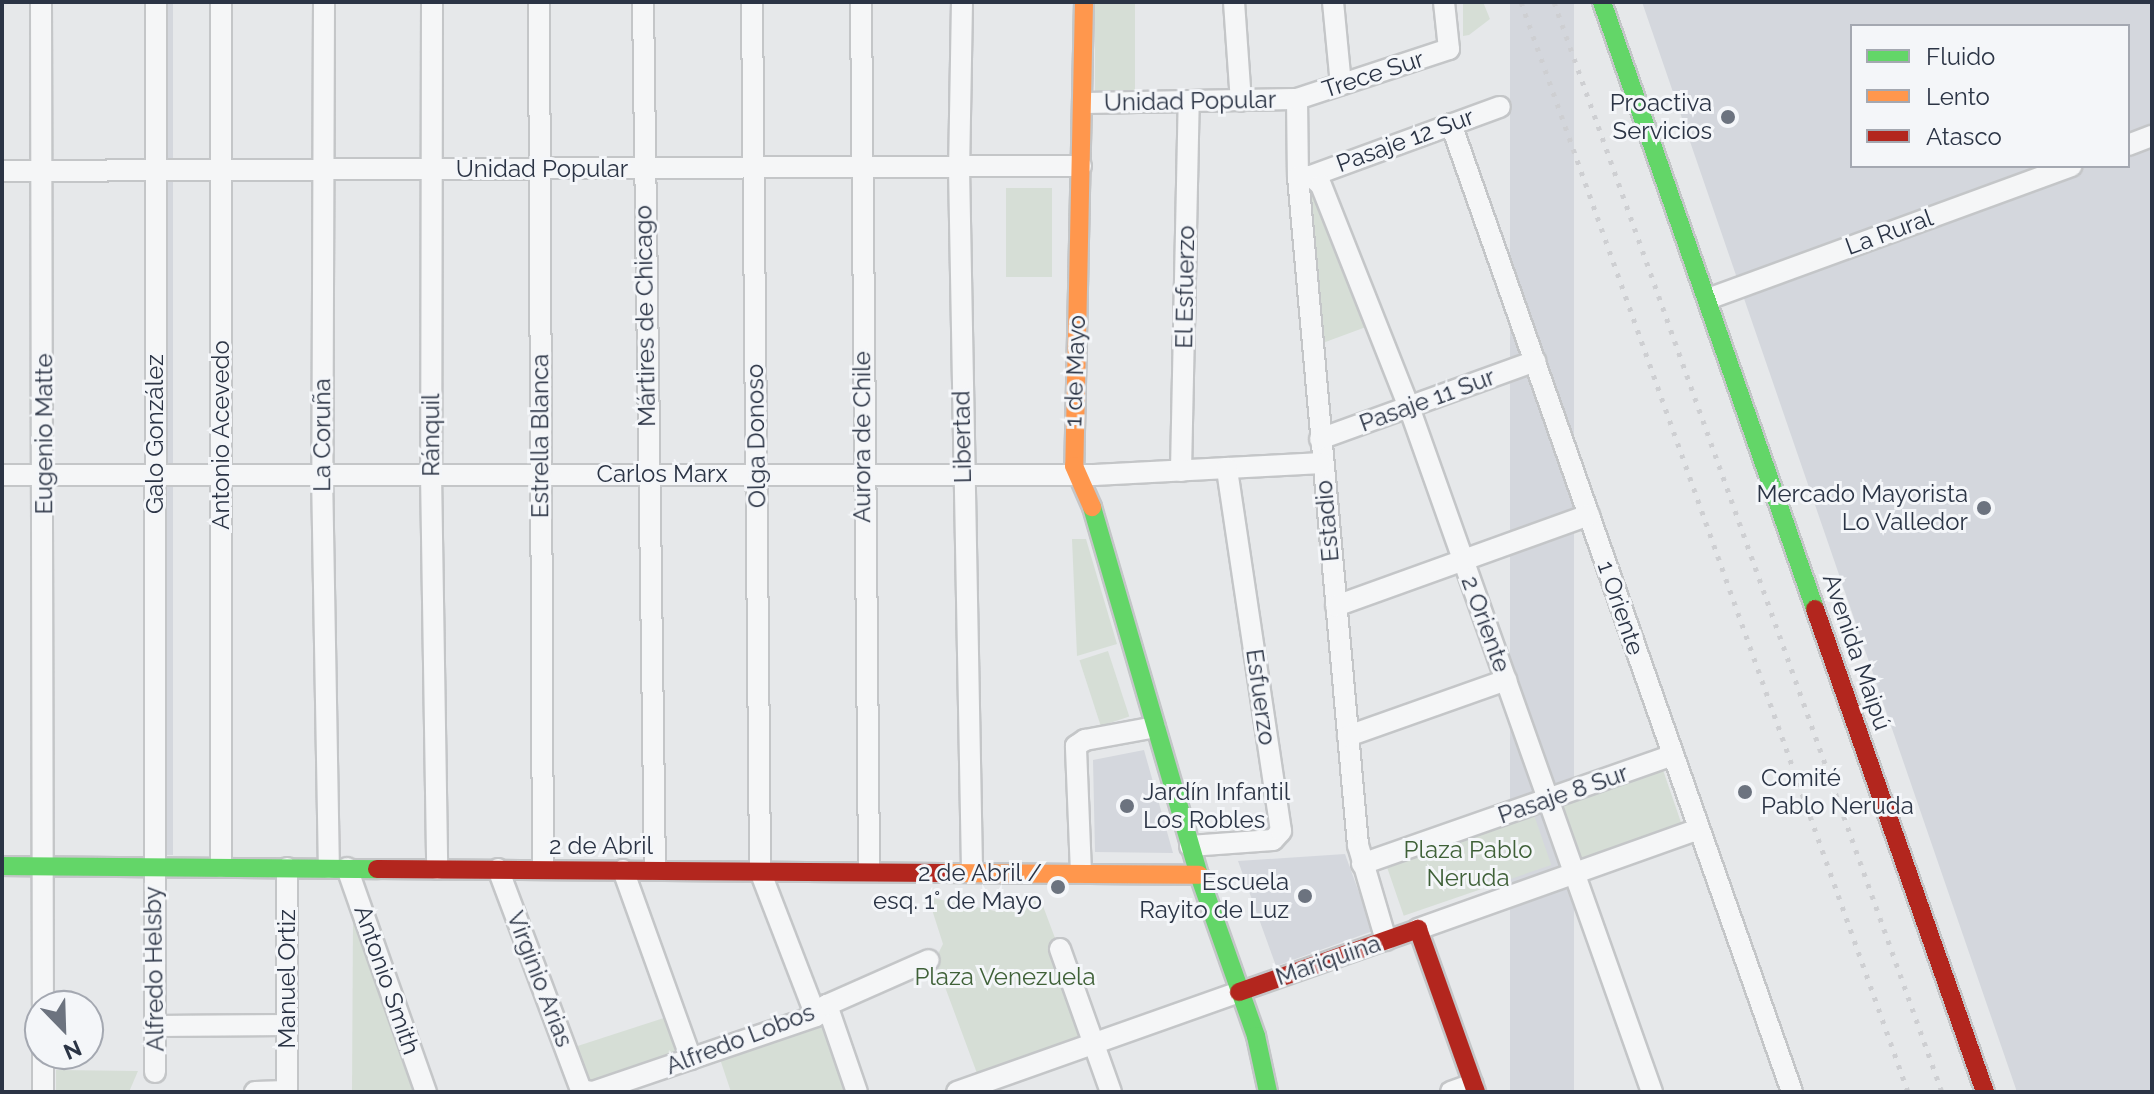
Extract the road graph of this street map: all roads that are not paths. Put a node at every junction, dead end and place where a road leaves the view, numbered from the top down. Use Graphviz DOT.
graph roads {
  1 [pos="41,2"];
  2 [pos="156,2"];
  3 [pos="221,2"];
  4 [pos="324,2"];
  5 [pos="432,2"];
  6 [pos="539,2"];
  7 [pos="643,2"];
  8 [pos="752,2"];
  9 [pos="861,2"];
  10 [pos="962,2"];
  11 [pos="1084,2"];
  12 [pos="1234,2"];
  13 [pos="1333,2"];
  14 [pos="1444,2"];
  15 [pos="1602,2"];
  16 [pos="1341,85"];
  17 [pos="1297,99"];
  18 [pos="1241,101"];
  19 [pos="1083,103"];
  20 [pos="1189,103"];
  21 [pos="1500,107"];
  22 [pos="1451,124"];
  23 [pos="2152,136"];
  24 [pos="2130,144"];
  25 [pos="1081,166"];
  26 [pos="861,167"];
  27 [pos="959,167"];
  28 [pos="642,168"];
  29 [pos="750,168"];
  30 [pos="2066,168"];
  31 [pos="432,169"];
  32 [pos="538,169"];
  33 [pos="221,170"];
  34 [pos="324,170"];
  35 [pos="2,171"];
  36 [pos="42,171"];
  37 [pos="156,171"];
  38 [pos="1304,176"];
  39 [pos="1708,299"];
  40 [pos="1535,361"];
  41 [pos="1409,407"];
  42 [pos="1320,439"];
  43 [pos="1322,463"];
  44 [pos="1227,468"];
  45 [pos="1181,471"];
  46 [pos="322,472"];
  47 [pos="221,473"];
  48 [pos="431,473"];
  49 [pos="540,473"];
  50 [pos="45,474"];
  51 [pos="154,474"];
  52 [pos="648,474"];
  53 [pos="758,474"];
  54 [pos="861,474"];
  55 [pos="2,475"];
  56 [pos="962,475"];
  57 [pos="1077,475"];
  58 [pos="1589,515"];
  59 [pos="1463,560"];
  60 [pos="1336,606"];
  61 [pos="1506,680"];
  62 [pos="1155,727"];
  63 [pos="1348,736"];
  64 [pos="1673,755"];
  65 [pos="1548,799"];
  66 [pos="1699,829"];
  67 [pos="1190,846"];
  68 [pos="1362,864"];
  69 [pos="2,866"];
  70 [pos="41,866"];
  71 [pos="153,867"];
  72 [pos="221,867"];
  73 [pos="287,868"];
  74 [pos="338,868"];
  75 [pos="437,869"];
  76 [pos="498,869"];
  77 [pos="543,869"];
  78 [pos="623,870"];
  79 [pos="655,870"];
  80 [pos="760,871"];
  81 [pos="869,871"];
  82 [pos="972,872"];
  83 [pos="1081,873"];
  84 [pos="1574,873"];
  85 [pos="1199,875"];
  86 [pos="1418,929"];
  87 [pos="1386,940"];
  88 [pos="1060,949"];
  89 [pos="929,960"];
  90 [pos="43,990"];
  91 [pos="1239,992"];
  92 [pos="821,1011"];
  93 [pos="287,1025"];
  94 [pos="155,1026"];
  95 [pos="1094,1043"];
  96 [pos="691,1059"];
  97 [pos="43,1070"];
  98 [pos="155,1072"];
  99 [pos="1474,1088"];
  100 [pos="287,1091"];
  101 [pos="595,1091"];
  102 [pos="965,1091"];
  103 [pos="34,1092"];
  104 [pos="43,1092"];
  105 [pos="255,1092"];
  106 [pos="426,1092"];
  107 [pos="857,1092"];
  108 [pos="1111,1092"];
  109 [pos="1268,1092"];
  110 [pos="1451,1092"];
  111 [pos="1652,1092"];
  112 [pos="1792,1092"];
  113 [pos="1985,1092"];
  1 -- 36 [label="street, Eugenio Matte"];
  2 -- 37 [label="street, Galo González"];
  3 -- 33 [label="street, Antonio Acevedo"];
  4 -- 34 [label="street, La Coruña"];
  5 -- 31 [label="street, Ránquil"];
  6 -- 32 [label="street, Estrella Blanca"];
  7 -- 28 [label="street, Mártires de Chicago"];
  8 -- 29 [label="street, Olga Donoso"];
  9 -- 26 [label="street, Aurora de Chile"];
  10 -- 27 [label="street, Libertad"];
  11 -- 19 [label="street, 1 de Mayo"];
  12 -- 18 [label="street"];
  13 -- 16 [label="street"];
  14 -- 16 [label="street, Trece Sur"];
  15 -- 39 [label="street, Avenida Maipú"];
  16 -- 17 [label="street, Trece Sur"];
  17 -- 18 [label="street, Unidad Popular"];
  17 -- 38 [label="street, Estadio"];
  18 -- 20 [label="street, Unidad Popular"];
  19 -- 20 [label="street, Unidad Popular"];
  19 -- 25 [label="street, 1 de Mayo"];
  20 -- 45 [label="street, El Esfuerzo"];
  21 -- 22 [label="street, Pasaje 12 Sur"];
  22 -- 38 [label="street, Pasaje 12 Sur"];
  22 -- 40 [label="street, 1 Oriente"];
  23 -- 24 [label="street"];
  25 -- 27 [label="street, Unidad Popular"];
  25 -- 57 [label="street, 1 de Mayo"];
  26 -- 27 [label="street, Unidad Popular"];
  26 -- 29 [label="street, Unidad Popular"];
  26 -- 54 [label="street, Aurora de Chile"];
  27 -- 56 [label="street, Libertad"];
  28 -- 29 [label="street, Unidad Popular"];
  28 -- 32 [label="street, Unidad Popular"];
  28 -- 52 [label="street, Mártires de Chicago"];
  29 -- 53 [label="street, Olga Donoso"];
  30 -- 39 [label="street, La Rural"];
  31 -- 32 [label="street, Unidad Popular"];
  31 -- 34 [label="street, Unidad Popular"];
  31 -- 48 [label="street, Ránquil"];
  32 -- 49 [label="street, Estrella Blanca"];
  33 -- 34 [label="street, Unidad Popular"];
  33 -- 37 [label="street, Unidad Popular"];
  33 -- 47 [label="street, Antonio Acevedo"];
  34 -- 46 [label="street, La Coruña"];
  35 -- 36 [label="street, Unidad Popular"];
  36 -- 37 [label="street, Unidad Popular"];
  36 -- 50 [label="street, Eugenio Matte"];
  37 -- 51 [label="street, Galo González"];
  38 -- 41 [label="street, 2 Oriente"];
  38 -- 42 [label="street, Estadio"];
  39 -- 113 [label="street, Avenida Maipú"];
  40 -- 41 [label="street, Pasaje 11 Sur"];
  40 -- 58 [label="street, 1 Oriente"];
  41 -- 42 [label="street, Pasaje 11 Sur"];
  41 -- 59 [label="street, 2 Oriente"];
  42 -- 43 [label="street, Estadio"];
  43 -- 44 [label="street, Carlos Marx"];
  43 -- 60 [label="street, Estadio"];
  44 -- 45 [label="street, Carlos Marx"];
  44 -- 67 [label="street, Esfuerzo"];
  45 -- 57 [label="street, Carlos Marx"];
  46 -- 47 [label="street, Carlos Marx"];
  46 -- 48 [label="street, Carlos Marx"];
  46 -- 74 [label="street, La Coruña"];
  47 -- 51 [label="street, Carlos Marx"];
  47 -- 72 [label="street, Antonio Acevedo"];
  48 -- 49 [label="street, Carlos Marx"];
  48 -- 75 [label="street, Ránquil"];
  49 -- 52 [label="street, Carlos Marx"];
  49 -- 77 [label="street, Estrella Blanca"];
  50 -- 51 [label="street, Carlos Marx"];
  50 -- 55 [label="street, Carlos Marx"];
  50 -- 70 [label="street, Eugenio Matte"];
  51 -- 71 [label="street, Galo González"];
  52 -- 53 [label="street, Carlos Marx"];
  52 -- 79 [label="street, Mártires de Chicago"];
  53 -- 54 [label="street, Carlos Marx"];
  53 -- 80 [label="street, Olga Donoso"];
  54 -- 56 [label="street, Carlos Marx"];
  54 -- 81 [label="street, Aurora de Chile"];
  56 -- 57 [label="street, Carlos Marx"];
  56 -- 82 [label="street, Libertad"];
  57 -- 62 [label="street, 1 de Mayo"];
  58 -- 59 [label="street"];
  58 -- 64 [label="street, 1 Oriente"];
  59 -- 60 [label="street"];
  59 -- 61 [label="street, 2 Oriente"];
  60 -- 63 [label="street, Estadio"];
  61 -- 63 [label="street"];
  61 -- 65 [label="street, 2 Oriente"];
  62 -- 67 [label="street, 1 de Mayo"];
  62 -- 83 [label="street"];
  63 -- 68 [label="street, Estadio"];
  64 -- 65 [label="street, Pasaje 8 Sur"];
  64 -- 66 [label="street, 1 Oriente"];
  65 -- 68 [label="street, Pasaje 8 Sur"];
  65 -- 84 [label="street, 2 Oriente"];
  66 -- 84 [label="street, Mariquina"];
  66 -- 112 [label="street, 1 Oriente"];
  67 -- 85 [label="street, 1 de Mayo"];
  68 -- 87 [label="street, Estadio"];
  69 -- 70 [label="street, 2 de Abril"];
  70 -- 71 [label="street, 2 de Abril"];
  70 -- 90 [label="street, Eugenio Matte"];
  71 -- 72 [label="street, 2 de Abril"];
  71 -- 94 [label="street, Alfredo Helsby"];
  72 -- 73 [label="street, 2 de Abril"];
  73 -- 74 [label="street, 2 de Abril"];
  73 -- 93 [label="street, Manuel Ortiz"];
  74 -- 75 [label="street, 2 de Abril"];
  74 -- 106 [label="street, Antonio Smith"];
  75 -- 76 [label="street, 2 de Abril"];
  76 -- 77 [label="street, 2 de Abril"];
  76 -- 101 [label="street, Virginio Arias"];
  77 -- 78 [label="street, 2 de Abril"];
  78 -- 79 [label="street, 2 de Abril"];
  78 -- 96 [label="street"];
  79 -- 80 [label="street, 2 de Abril"];
  80 -- 81 [label="street, 2 de Abril"];
  80 -- 92 [label="street"];
  81 -- 82 [label="street, 2 de Abril"];
  82 -- 83 [label="street, 2 de Abril"];
  83 -- 85 [label="street, 2 de Abril"];
  84 -- 86 [label="street, Mariquina"];
  84 -- 111 [label="street, 2 Oriente"];
  85 -- 91 [label="street, 1 de Mayo"];
  86 -- 87 [label="street, Mariquina"];
  86 -- 99 [label="street"];
  87 -- 91 [label="street, Mariquina"];
  88 -- 95 [label="street"];
  89 -- 92 [label="street, Alfredo Lobos"];
  91 -- 95 [label="street, Mariquina"];
  91 -- 109 [label="street, 1 de Mayo"];
  92 -- 96 [label="street, Alfredo Lobos"];
  92 -- 107 [label="street"];
  93 -- 94 [label="street"];
  93 -- 100 [label="street, Manuel Ortiz"];
  94 -- 98 [label="street, Alfredo Helsby"];
  95 -- 102 [label="street, Mariquina"];
  95 -- 108 [label="street"];
  96 -- 101 [label="street, Alfredo Lobos"];
  97 -- 104 [label="street"];
  99 -- 110 [label="street"];
  100 -- 105 [label="street"];
  103 -- 104 [label="street"];
}
